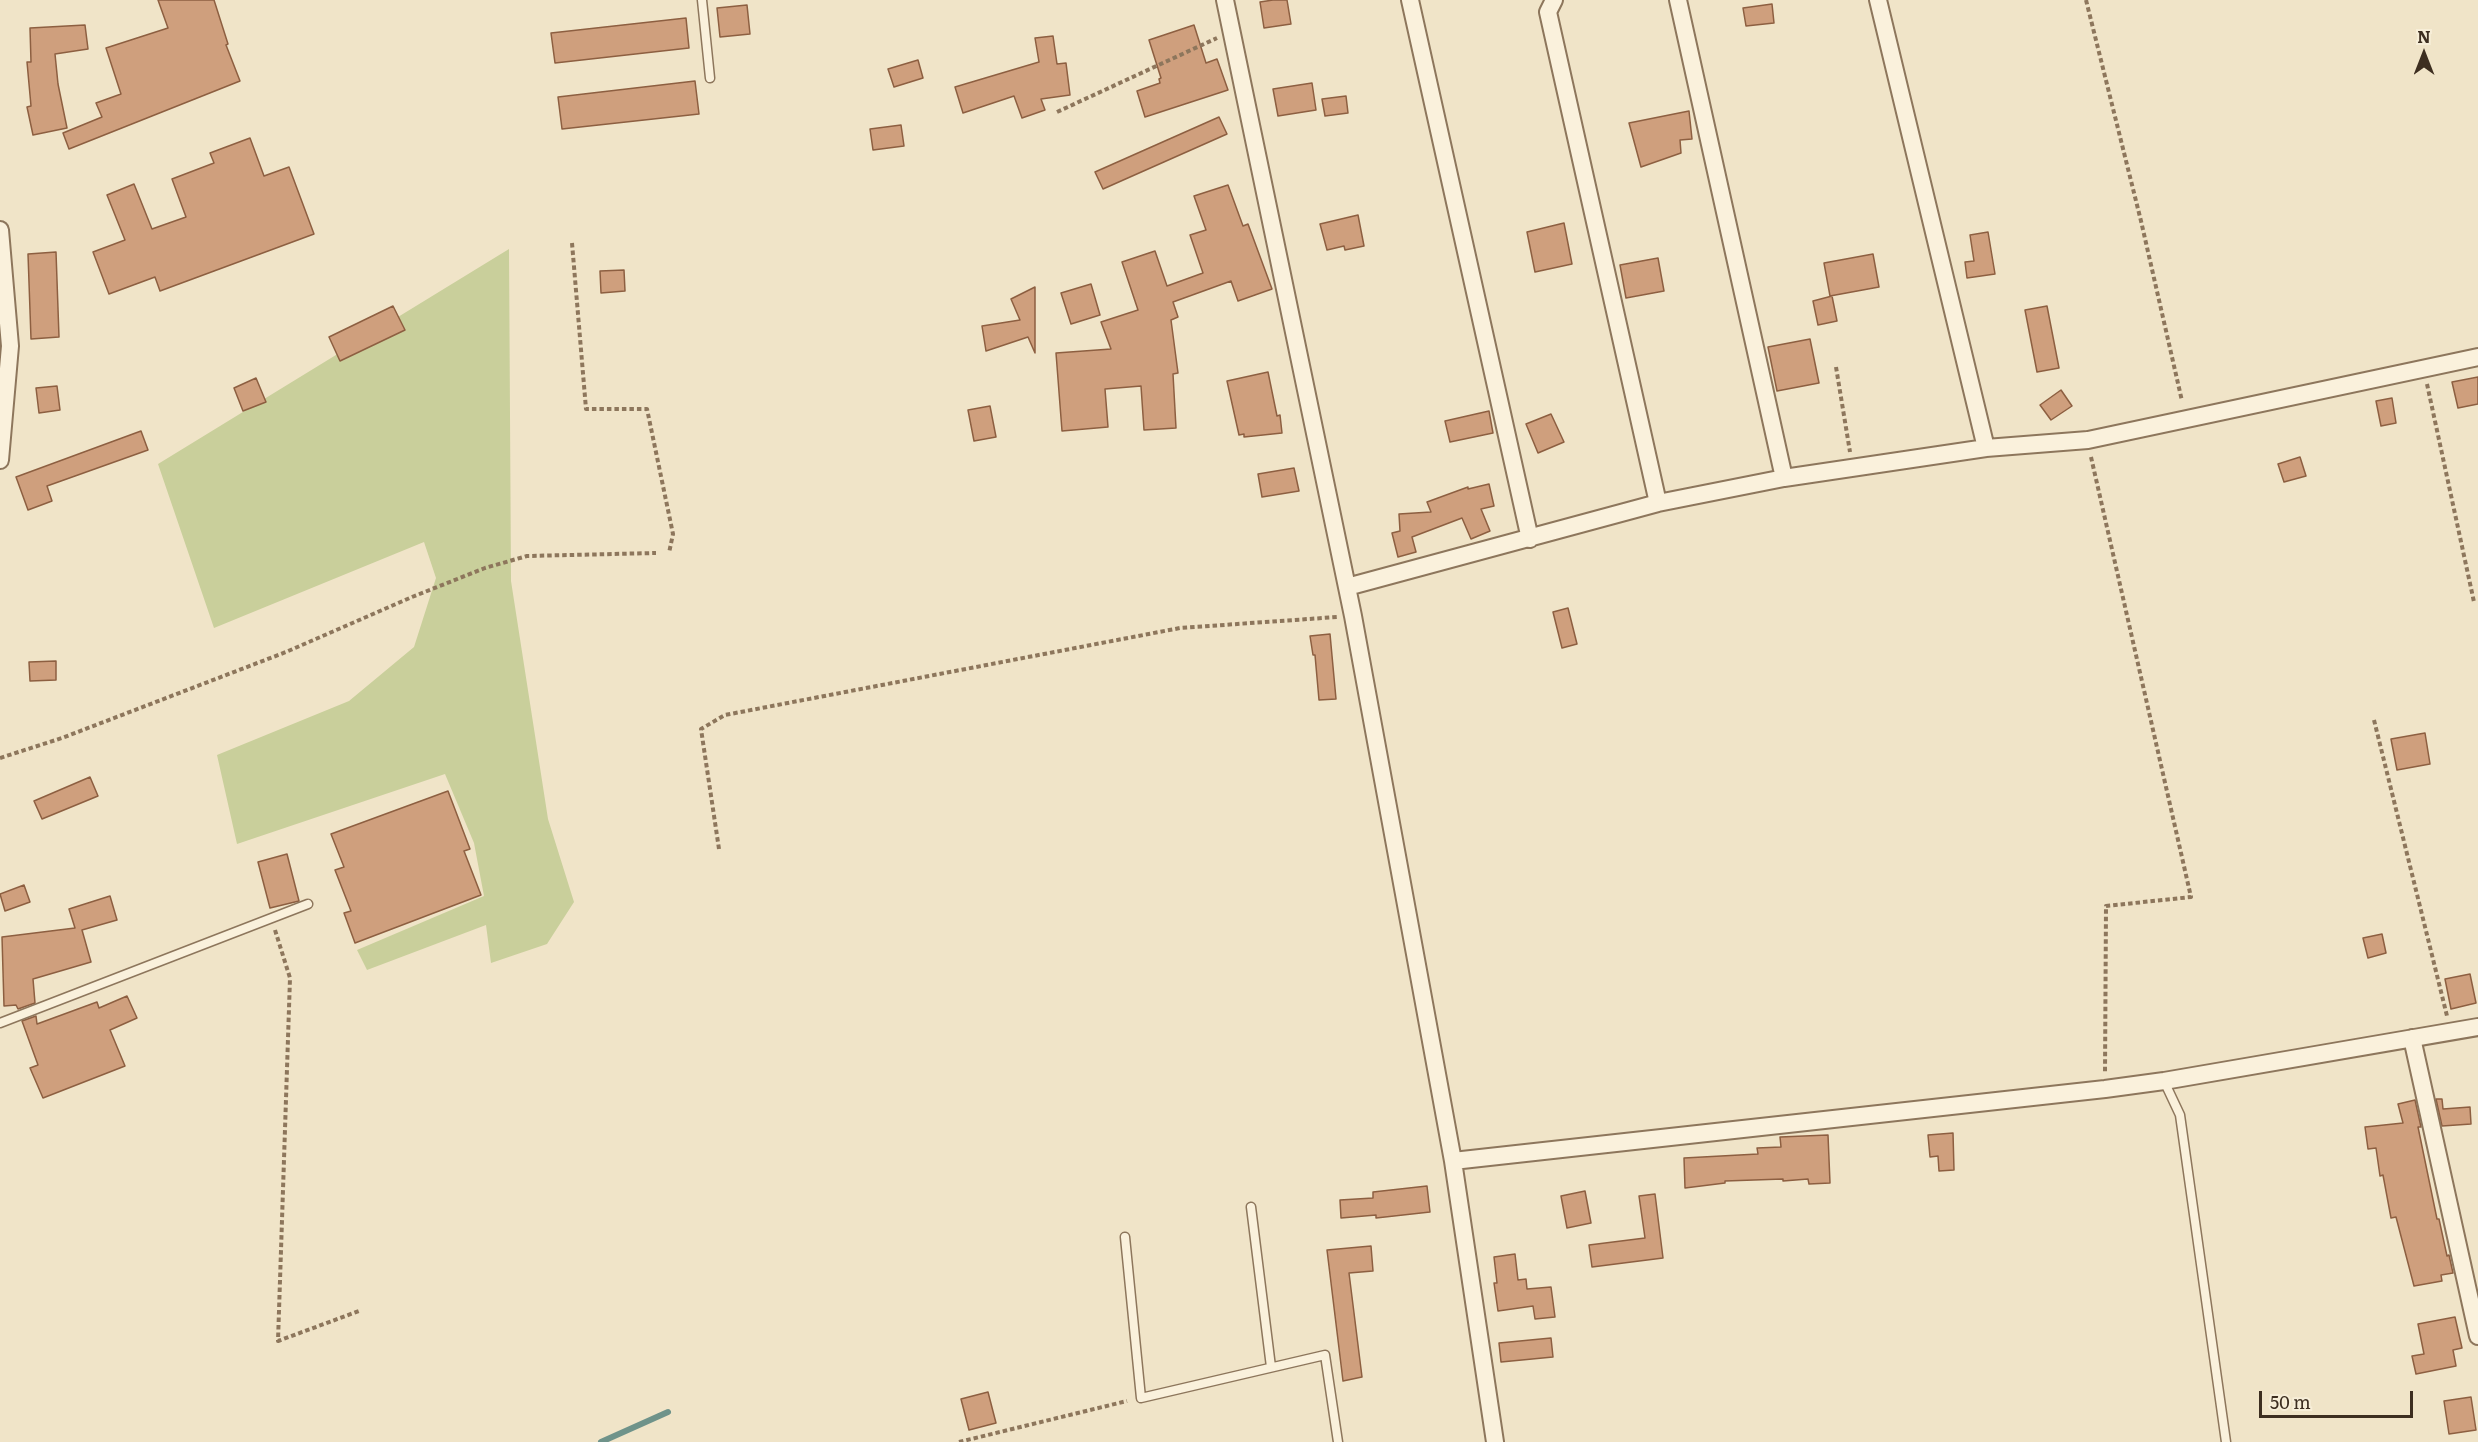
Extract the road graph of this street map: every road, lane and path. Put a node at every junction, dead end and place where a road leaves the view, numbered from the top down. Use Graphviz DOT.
graph roads {
  1 [pos="702,0"];
  2 [pos="1225,0"];
  3 [pos="1410,0"];
  4 [pos="1554,0"];
  5 [pos="1678,0"];
  6 [pos="1878,0"];
  7 [pos="2086,0"];
  8 [pos="1231,32"];
  9 [pos="710,78"];
  10 [pos="1057,112"];
  11 [pos="0,230"];
  12 [pos="572,243"];
  13 [pos="2478,357"];
  14 [pos="1836,366"];
  15 [pos="2424,369"];
  16 [pos="2186,420"];
  17 [pos="2088,440"];
  18 [pos="1986,448"];
  19 [pos="0,460"];
  20 [pos="1853,468"];
  21 [pos="1784,478"];
  22 [pos="1658,503"];
  23 [pos="1530,539"];
  24 [pos="656,553"];
  25 [pos="669,553"];
  26 [pos="1347,587"];
  27 [pos="2474,602"];
  28 [pos="1353,616"];
  29 [pos="2374,720"];
  30 [pos="0,758"];
  31 [pos="719,849"];
  32 [pos="308,904"];
  33 [pos="271,918"];
  34 [pos="0,1023"];
  35 [pos="2478,1027"];
  36 [pos="2451,1032"];
  37 [pos="2412,1038"];
  38 [pos="2164,1081"];
  39 [pos="2105,1089"];
  40 [pos="1453,1161"];
  41 [pos="1251,1207"];
  42 [pos="1125,1237"];
  43 [pos="359,1311"];
  44 [pos="2478,1335"];
  45 [pos="1271,1367"];
  46 [pos="1141,1398"];
  47 [pos="959,1442"];
  48 [pos="1338,1442"];
  49 [pos="1495,1442"];
  50 [pos="2226,1442"];
  1 -- 9 [label="lane"];
  2 -- 8 [label="street"];
  3 -- 23 [label="street"];
  4 -- 22 [label="street"];
  5 -- 21 [label="street"];
  6 -- 18 [label="street"];
  7 -- 16 [label="path"];
  8 -- 10 [label="path"];
  8 -- 26 [label="street"];
  11 -- 19 [label="street"];
  12 -- 25 [label="path"];
  13 -- 15 [label="street"];
  14 -- 20 [label="path"];
  15 -- 16 [label="street"];
  15 -- 27 [label="path"];
  16 -- 17 [label="street"];
  17 -- 18 [label="street"];
  17 -- 39 [label="path"];
  18 -- 20 [label="street"];
  20 -- 21 [label="street"];
  21 -- 22 [label="street"];
  22 -- 23 [label="street"];
  23 -- 26 [label="street"];
  24 -- 30 [label="path"];
  26 -- 28 [label="street"];
  28 -- 31 [label="path"];
  28 -- 40 [label="street"];
  29 -- 36 [label="path"];
  32 -- 33 [label="lane"];
  33 -- 34 [label="lane"];
  33 -- 43 [label="path"];
  35 -- 36 [label="street"];
  36 -- 37 [label="street"];
  37 -- 38 [label="street"];
  37 -- 44 [label="street"];
  38 -- 39 [label="street"];
  38 -- 50 [label="lane"];
  39 -- 40 [label="street"];
  40 -- 49 [label="street"];
  41 -- 45 [label="lane"];
  42 -- 46 [label="lane"];
  45 -- 46 [label="lane"];
  45 -- 48 [label="lane"];
  46 -- 47 [label="path"];
}
